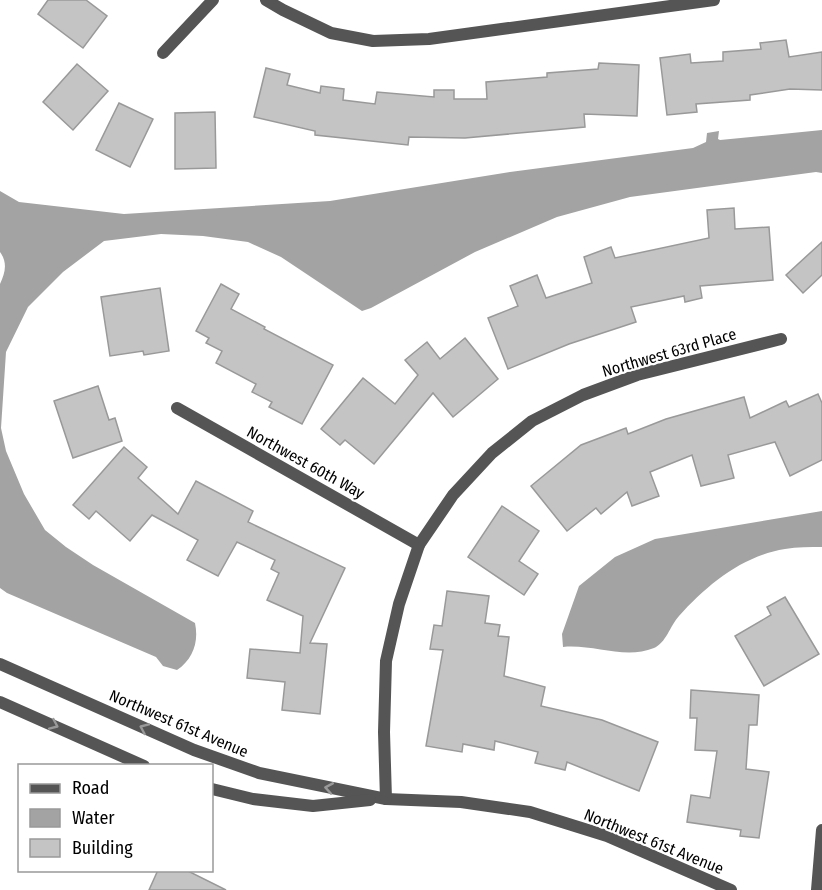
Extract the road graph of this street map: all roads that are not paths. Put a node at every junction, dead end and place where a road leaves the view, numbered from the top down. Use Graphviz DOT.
graph roads {
  1 [pos="213,0"];
  2 [pos="266,0"];
  3 [pos="714,0"];
  4 [pos="163,53"];
  5 [pos="781,339"];
  6 [pos="177,408"];
  7 [pos="420,545"];
  8 [pos="0,664"];
  9 [pos="0,702"];
  10 [pos="142,764"];
  11 [pos="213,789"];
  12 [pos="386,799"];
  13 [pos="822,830"];
  14 [pos="730,890"];
  15 [pos="817,890"];
  1 -- 4 [label="street"];
  2 -- 3 [label="street"];
  5 -- 7 [label="street, Northwest 63rd Place"];
  6 -- 7 [label="street, Northwest 60th Way"];
  7 -- 12 [label="street, Northwest 63rd Place"];
  12 -- 8 [label="street, Northwest 61st Avenue, one-way"];
  9 -- 10 [label="street, one-way"];
  11 -- 12 [label="street, Northwest 61st Avenue"];
  12 -- 14 [label="street, Northwest 61st Avenue"];
  13 -- 15 [label="street"];
}
